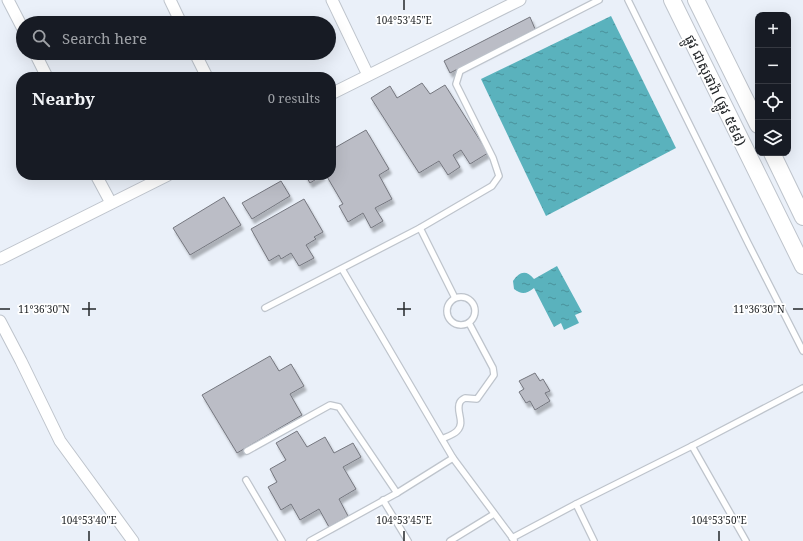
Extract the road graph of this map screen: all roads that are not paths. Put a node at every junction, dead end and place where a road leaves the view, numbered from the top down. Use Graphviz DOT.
graph roads {
  1 [pos="8,0"];
  2 [pos="170,0"];
  3 [pos="332,0"];
  4 [pos="520,0"];
  5 [pos="599,0"];
  6 [pos="628,0"];
  7 [pos="672,0"];
  8 [pos="696,0"];
  9 [pos="501,4"];
  10 [pos="16,16"];
  11 [pos="178,16"];
  12 [pos="38,60"];
  13 [pos="198,60"];
  14 [pos="44,72"];
  15 [pos="204,72"];
  16 [pos="368,75"];
  17 [pos="336,91"];
  18 [pos="756,120"];
  19 [pos="773,156"];
  20 [pos="99,180"];
  21 [pos="158,180"];
  22 [pos="111,203"];
  23 [pos="803,217"];
  24 [pos="420,228"];
  25 [pos="0,258"];
  26 [pos="803,266"];
  27 [pos="342,268"];
  28 [pos="455,298"];
  29 [pos="265,308"];
  30 [pos="0,321"];
  31 [pos="469,323"];
  32 [pos="803,351"];
  33 [pos="803,388"];
  34 [pos="442,439"];
  35 [pos="692,446"];
  36 [pos="248,450"];
  37 [pos="453,458"];
  38 [pos="246,480"];
  39 [pos="397,493"];
  40 [pos="383,500"];
  41 [pos="576,504"];
  42 [pos="494,514"];
  43 [pos="514,540"];
  44 [pos="134,541"];
  45 [pos="282,541"];
  46 [pos="310,541"];
  47 [pos="408,541"];
  48 [pos="450,541"];
  49 [pos="594,541"];
  50 [pos="746,541"];
  1 -- 10 [label="street"];
  2 -- 11 [label="street"];
  3 -- 16 [label="street"];
  4 -- 9 [label="street"];
  5 -- 24 [label="lane"];
  6 -- 32 [label="lane"];
  7 -- 26 [label="main road, ផ្លូវ ជាសុផារ៉ា (ផ្លូវ ៥៩៨)"];
  8 -- 18 [label="main road, ផ្លូវ ជាសុផារ៉ា (ផ្លូវ ៥៩៨)"];
  9 -- 16 [label="street"];
  12 -- 14 [label="street"];
  13 -- 15 [label="street"];
  16 -- 17 [label="street"];
  19 -- 23 [label="main road"];
  20 -- 22 [label="street"];
  21 -- 22 [label="street"];
  22 -- 25 [label="street"];
  24 -- 27 [label="lane"];
  24 -- 28 [label="lane"];
  27 -- 29 [label="lane"];
  27 -- 34 [label="lane"];
  28 -- 31 [label="lane"];
  28 -- 31 [label="lane"];
  30 -- 44 [label="street"];
  31 -- 34 [label="lane"];
  33 -- 35 [label="lane"];
  34 -- 37 [label="lane"];
  35 -- 41 [label="lane"];
  35 -- 50 [label="lane"];
  36 -- 39 [label="lane"];
  37 -- 39 [label="lane"];
  37 -- 42 [label="lane"];
  38 -- 45 [label="lane"];
  39 -- 40 [label="lane"];
  40 -- 46 [label="lane"];
  40 -- 47 [label="lane"];
  41 -- 43 [label="lane"];
  41 -- 49 [label="lane"];
  42 -- 43 [label="lane"];
  42 -- 48 [label="lane"];
}
